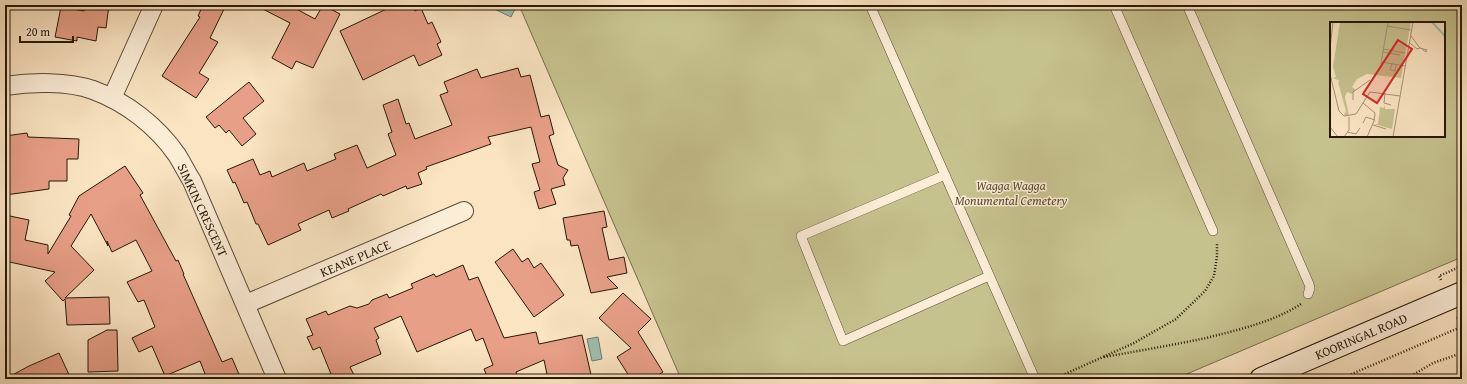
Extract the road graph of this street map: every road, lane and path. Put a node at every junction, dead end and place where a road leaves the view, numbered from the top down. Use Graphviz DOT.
graph roads {
  1 [pos="154,5"];
  2 [pos="870,5"];
  3 [pos="1114,5"];
  4 [pos="1187,5"];
  5 [pos="5,86"];
  6 [pos="112,98"];
  7 [pos="945,175"];
  8 [pos="464,211"];
  9 [pos="1213,231"];
  10 [pos="989,276"];
  11 [pos="1308,294"];
  12 [pos="1456,296"];
  13 [pos="246,304"];
  14 [pos="1462,353"];
  15 [pos="1100,358"];
  16 [pos="277,379"];
  17 [pos="1035,379"];
  18 [pos="1054,379"];
  19 [pos="1261,379"];
  20 [pos="1340,379"];
  21 [pos="1406,379"];
  1 -- 6 [label="street"];
  2 -- 7 [label="lane"];
  3 -- 9 [label="lane"];
  4 -- 11 [label="lane"];
  5 -- 6 [label="street, SIMKIN CRESCENT"];
  6 -- 13 [label="street, SIMKIN CRESCENT"];
  7 -- 10 [label="lane"];
  7 -- 10 [label="lane"];
  8 -- 13 [label="street, KEANE PLACE"];
  9 -- 15 [label="path"];
  10 -- 17 [label="lane"];
  11 -- 15 [label="path"];
  12 -- 19 [label="main road, KOORINGAL ROAD"];
  12 -- 20 [label="path"];
  13 -- 16 [label="street, SIMKIN CRESCENT"];
  14 -- 21 [label="path"];
  15 -- 18 [label="path"];
}
